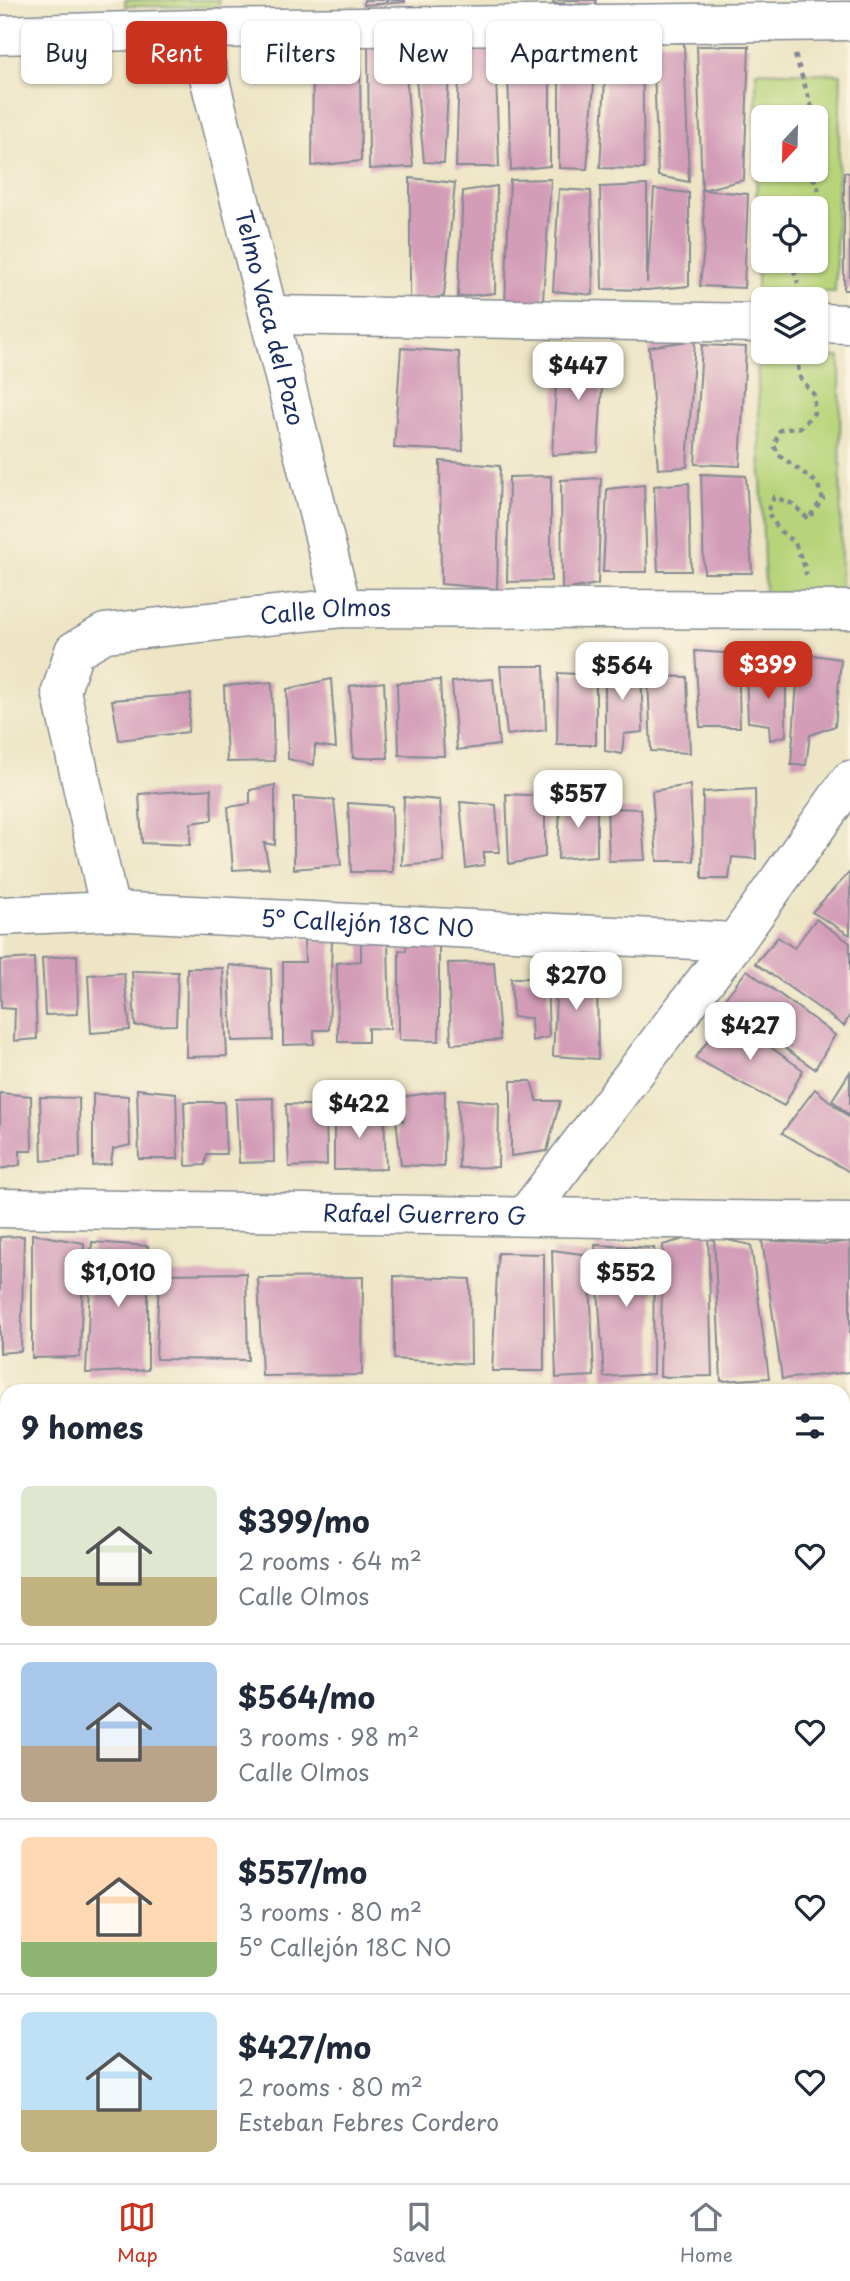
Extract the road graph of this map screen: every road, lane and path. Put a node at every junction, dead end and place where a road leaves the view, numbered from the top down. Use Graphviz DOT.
graph roads {
  1 [pos="850,21"];
  2 [pos="784,22"];
  3 [pos="227,29"];
  4 [pos="126,31"];
  5 [pos="0,35"];
  6 [pos="211,84"];
  7 [pos="811,105"];
  8 [pos="795,273"];
  9 [pos="798,283"];
  10 [pos="269,315"];
  11 [pos="751,323"];
  12 [pos="828,323"];
  13 [pos="850,324"];
  14 [pos="798,364"];
  15 [pos="806,582"];
  16 [pos="342,608"];
  17 [pos="850,610"];
  18 [pos="850,780"];
  19 [pos="110,911"];
  20 [pos="0,916"];
  21 [pos="735,942"];
  22 [pos="0,1208"];
  23 [pos="524,1216"];
  24 [pos="850,1222"];
  1 -- 2 [label="street"];
  2 -- 3 [label="street"];
  2 -- 7 [label="path"];
  4 -- 5 [label="street"];
  6 -- 10 [label="street, Telmo Vaca del Pozo"];
  8 -- 9 [label="path"];
  10 -- 11 [label="street"];
  10 -- 16 [label="street, Telmo Vaca del Pozo"];
  12 -- 13 [label="street"];
  14 -- 15 [label="path"];
  16 -- 17 [label="street, Calle Olmos"];
  16 -- 19 [label="street, Calle Olmos"];
  18 -- 21 [label="street"];
  19 -- 20 [label="street, 5° Callejón 18C NO"];
  19 -- 21 [label="street, 5° Callejón 18C NO"];
  21 -- 23 [label="street"];
  22 -- 23 [label="street, Rafael Guerrero G"];
  23 -- 24 [label="street, Rafael Guerrero G"];
}
